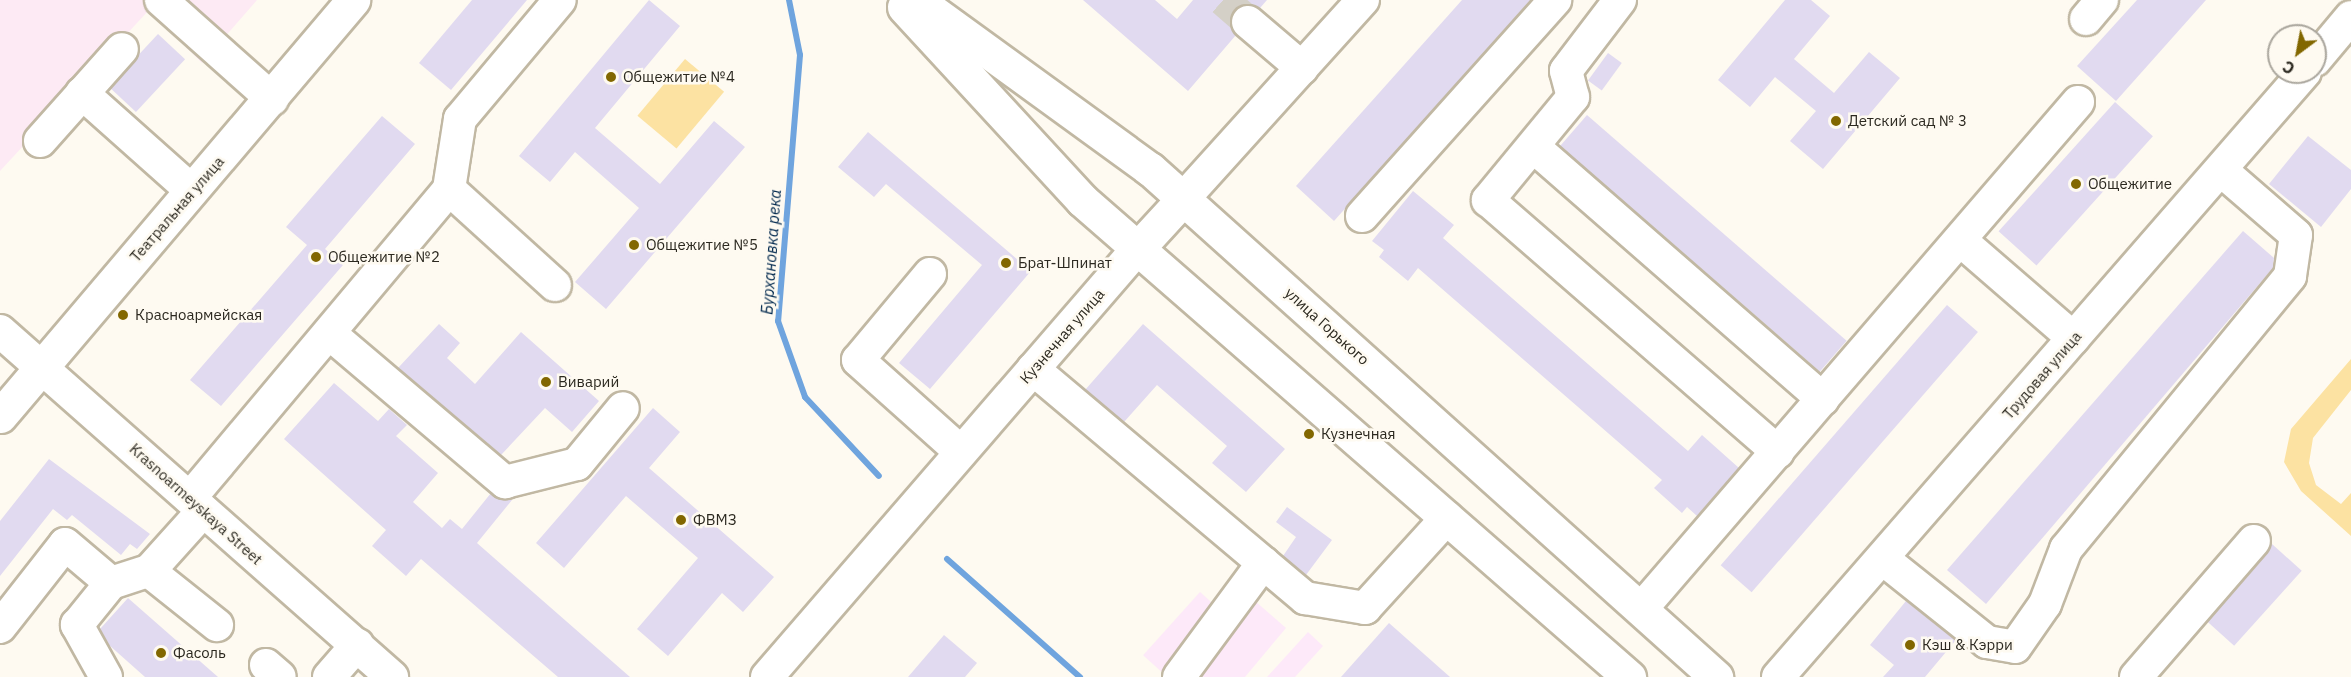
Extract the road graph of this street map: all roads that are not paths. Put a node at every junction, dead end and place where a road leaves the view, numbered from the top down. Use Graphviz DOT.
graph roads {
  1 [pos="162,0"];
  2 [pos="353,0"];
  3 [pos="560,0"];
  4 [pos="897,0"];
  5 [pos="917,0"];
  6 [pos="1363,0"];
  7 [pos="1554,0"];
  8 [pos="1620,0"];
  9 [pos="2351,17"];
  10 [pos="1248,21"];
  11 [pos="2327,46"];
  12 [pos="122,49"];
  13 [pos="1302,68"];
  14 [pos="2295,84"];
  15 [pos="82,93"];
  16 [pos="272,99"];
  17 [pos="2078,102"];
  18 [pos="40,141"];
  19 [pos="1535,148"];
  20 [pos="2222,171"];
  21 [pos="449,189"];
  22 [pos="192,191"];
  23 [pos="1184,198"];
  24 [pos="1362,216"];
  25 [pos="1960,240"];
  26 [pos="1138,249"];
  27 [pos="930,274"];
  28 [pos="555,285"];
  29 [pos="0,331"];
  30 [pos="329,333"];
  31 [pos="2073,338"];
  32 [pos="40,365"];
  33 [pos="1033,369"];
  34 [pos="1823,399"];
  35 [pos="623,408"];
  36 [pos="0,416"];
  37 [pos="1778,452"];
  38 [pos="961,453"];
  39 [pos="196,504"];
  40 [pos="1447,518"];
  41 [pos="2254,542"];
  42 [pos="1883,559"];
  43 [pos="1263,563"];
  44 [pos="149,571"];
  45 [pos="111,583"];
  46 [pos="1642,608"];
  47 [pos="217,625"];
  48 [pos="0,627"];
  49 [pos="357,645"];
  50 [pos="106,677"];
  51 [pos="329,677"];
  52 [pos="392,677"];
  53 [pos="767,677"];
  54 [pos="1179,677"];
  55 [pos="1629,677"];
  56 [pos="1716,677"];
  57 [pos="1778,677"];
  58 [pos="2136,677"];
  1 -- 16 [label="street"];
  2 -- 16 [label="main road, Театральная улица"];
  3 -- 21 [label="street"];
  4 -- 26 [label="main road"];
  5 -- 23 [label="main road, улица Горького"];
  6 -- 13 [label="street, Кузнечная улица"];
  7 -- 24 [label="street"];
  8 -- 19 [label="street"];
  9 -- 11 [label="street"];
  10 -- 13 [label="street"];
  12 -- 15 [label="street"];
  13 -- 23 [label="street, Кузнечная улица"];
  14 -- 20 [label="street, Трудовая улица"];
  15 -- 18 [label="street"];
  15 -- 22 [label="street"];
  16 -- 22 [label="main road, Театральная улица"];
  17 -- 25 [label="street"];
  19 -- 34 [label="street"];
  19 -- 37 [label="street"];
  20 -- 31 [label="street, Трудовая улица"];
  20 -- 42 [label="street"];
  21 -- 28 [label="street"];
  21 -- 30 [label="street"];
  22 -- 32 [label="main road, Театральная улица"];
  23 -- 26 [label="main road, Кузнечная улица"];
  23 -- 46 [label="main road, улица Горького"];
  25 -- 31 [label="street"];
  25 -- 34 [label="street"];
  26 -- 33 [label="street, Кузнечная улица"];
  26 -- 40 [label="main road"];
  27 -- 38 [label="street"];
  29 -- 32 [label="street, Krasnoarmeyskaya Street"];
  30 -- 35 [label="street"];
  30 -- 39 [label="street"];
  31 -- 42 [label="street, Трудовая улица"];
  32 -- 36 [label="main road, Театральная улица"];
  32 -- 39 [label="street, Krasnoarmeyskaya Street"];
  33 -- 38 [label="street, Кузнечная улица"];
  33 -- 43 [label="street"];
  34 -- 37 [label="street"];
  37 -- 46 [label="street"];
  38 -- 53 [label="street, Кузнечная улица"];
  39 -- 44 [label="street"];
  39 -- 49 [label="street, Krasnoarmeyskaya Street"];
  40 -- 43 [label="street"];
  40 -- 55 [label="main road"];
  41 -- 58 [label="street"];
  42 -- 57 [label="street, Трудовая улица"];
  43 -- 54 [label="street"];
  44 -- 45 [label="street"];
  44 -- 47 [label="street"];
  45 -- 48 [label="street"];
  45 -- 50 [label="street"];
  46 -- 56 [label="main road, улица Горького"];
  49 -- 51 [label="street"];
  49 -- 52 [label="street, Krasnoarmeyskaya Street"];
}
